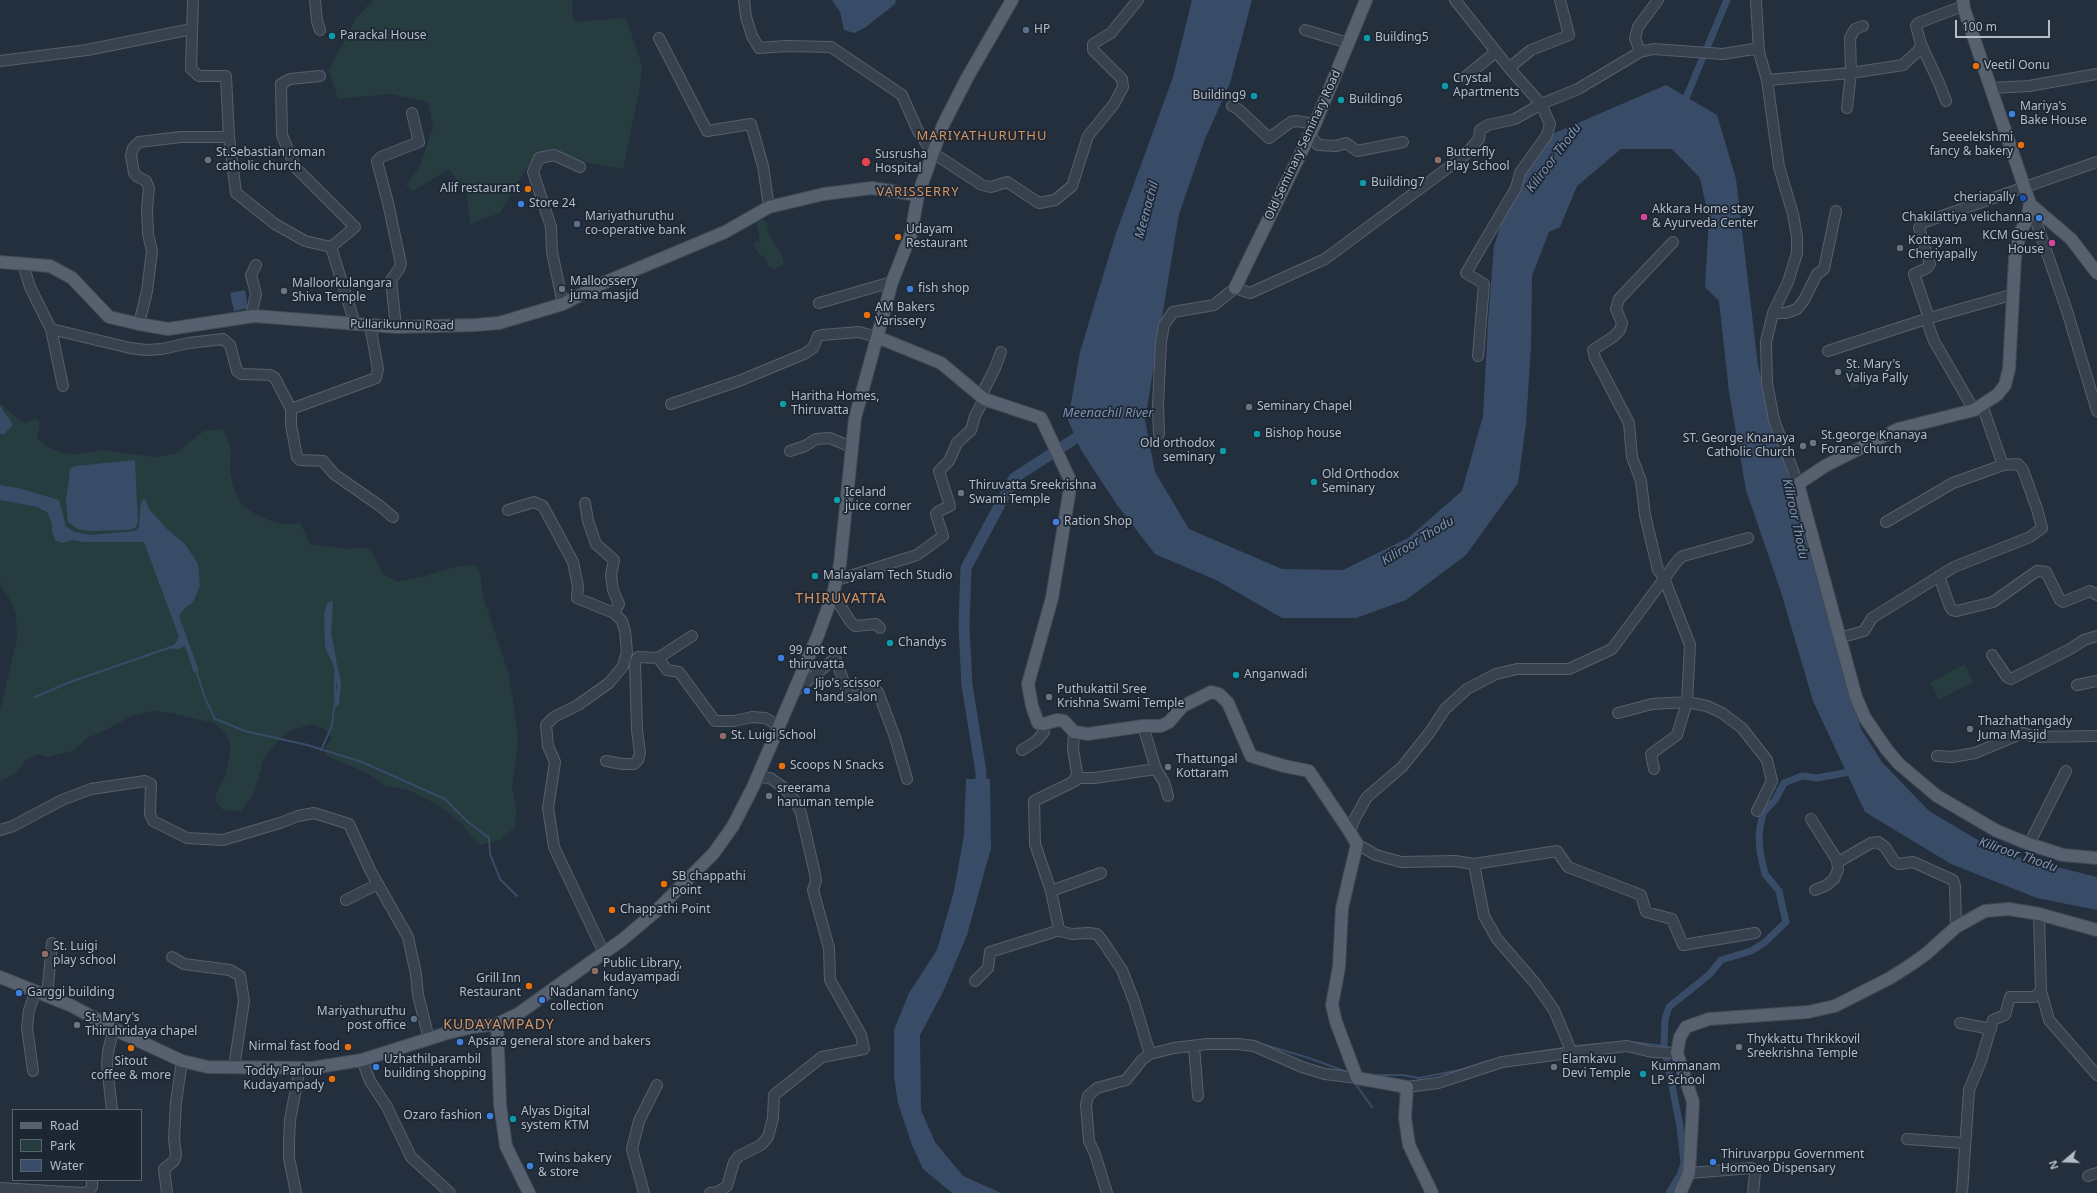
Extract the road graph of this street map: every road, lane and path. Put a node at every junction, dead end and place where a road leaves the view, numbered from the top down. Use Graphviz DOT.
graph roads {
  1 [pos="193,0"];
  2 [pos="315,0"];
  3 [pos="744,0"];
  4 [pos="1012,0"];
  5 [pos="1138,0"];
  6 [pos="1366,0"];
  7 [pos="1455,0"];
  8 [pos="1560,0"];
  9 [pos="1658,0"];
  10 [pos="1756,0"];
  11 [pos="1963,3"];
  12 [pos="1862,26"];
  13 [pos="192,30"];
  14 [pos="320,30"];
  15 [pos="1305,30"];
  16 [pos="659,38"];
  17 [pos="1348,43"];
  18 [pos="1921,44"];
  19 [pos="1496,52"];
  20 [pos="1640,52"];
  21 [pos="1759,52"];
  22 [pos="0,61"];
  23 [pos="1509,68"];
  24 [pos="1851,73"];
  25 [pos="2097,74"];
  26 [pos="320,76"];
  27 [pos="1464,78"];
  28 [pos="1767,80"];
  29 [pos="1990,88"];
  30 [pos="1946,101"];
  31 [pos="1541,104"];
  32 [pos="1232,106"];
  33 [pos="1847,108"];
  34 [pos="412,113"];
  35 [pos="1313,129"];
  36 [pos="229,137"];
  37 [pos="1403,142"];
  38 [pos="933,153"];
  39 [pos="2097,162"];
  40 [pos="580,167"];
  41 [pos="2024,187"];
  42 [pos="918,194"];
  43 [pos="2030,204"];
  44 [pos="769,207"];
  45 [pos="1836,211"];
  46 [pos="1673,242"];
  47 [pos="331,247"];
  48 [pos="0,262"];
  49 [pos="23,264"];
  50 [pos="256,265"];
  51 [pos="2097,273"];
  52 [pos="892,282"];
  53 [pos="1235,288"];
  54 [pos="2012,295"];
  55 [pos="819,303"];
  56 [pos="563,304"];
  57 [pos="1773,313"];
  58 [pos="251,316"];
  59 [pos="1928,318"];
  60 [pos="139,324"];
  61 [pos="355,324"];
  62 [pos="370,325"];
  63 [pos="396,327"];
  64 [pos="51,329"];
  65 [pos="877,336"];
  66 [pos="1828,351"];
  67 [pos="1001,352"];
  68 [pos="1478,356"];
  69 [pos="64,386"];
  70 [pos="982,397"];
  71 [pos="670,404"];
  72 [pos="1978,407"];
  73 [pos="291,409"];
  74 [pos="2097,411"];
  75 [pos="1160,434"];
  76 [pos="851,447"];
  77 [pos="790,451"];
  78 [pos="2003,465"];
  79 [pos="1798,484"];
  80 [pos="586,503"];
  81 [pos="508,510"];
  82 [pos="393,516"];
  83 [pos="1886,522"];
  84 [pos="1748,538"];
  85 [pos="1939,576"];
  86 [pos="1664,578"];
  87 [pos="837,580"];
  88 [pos="833,594"];
  89 [pos="2097,595"];
  90 [pos="614,613"];
  91 [pos="880,628"];
  92 [pos="692,636"];
  93 [pos="2097,636"];
  94 [pos="1839,638"];
  95 [pos="627,652"];
  96 [pos="638,656"];
  97 [pos="1992,656"];
  98 [pos="658,658"];
  99 [pos="2097,681"];
  100 [pos="2077,685"];
  101 [pos="794,692"];
  102 [pos="1687,702"];
  103 [pos="1618,714"];
  104 [pos="1042,723"];
  105 [pos="778,725"];
  106 [pos="1143,726"];
  107 [pos="1074,732"];
  108 [pos="2097,736"];
  109 [pos="1022,750"];
  110 [pos="1937,756"];
  111 [pos="606,761"];
  112 [pos="1156,769"];
  113 [pos="1654,769"];
  114 [pos="2066,771"];
  115 [pos="757,777"];
  116 [pos="1076,778"];
  117 [pos="907,779"];
  118 [pos="1168,796"];
  119 [pos="1757,810"];
  120 [pos="1811,819"];
  121 [pos="0,830"];
  122 [pos="1350,832"];
  123 [pos="1357,844"];
  124 [pos="2029,844"];
  125 [pos="2097,858"];
  126 [pos="1837,860"];
  127 [pos="1474,864"];
  128 [pos="1101,873"];
  129 [pos="378,884"];
  130 [pos="1815,890"];
  131 [pos="1050,891"];
  132 [pos="346,900"];
  133 [pos="2039,914"];
  134 [pos="1956,927"];
  135 [pos="1060,930"];
  136 [pos="2097,930"];
  137 [pos="1755,933"];
  138 [pos="52,943"];
  139 [pos="604,953"];
  140 [pos="172,957"];
  141 [pos="0,977"];
  142 [pos="975,981"];
  143 [pos="36,991"];
  144 [pos="2041,991"];
  145 [pos="47,996"];
  146 [pos="1960,1023"];
  147 [pos="496,1024"];
  148 [pos="114,1027"];
  149 [pos="1990,1029"];
  150 [pos="429,1039"];
  151 [pos="1194,1046"];
  152 [pos="1674,1052"];
  153 [pos="1572,1053"];
  154 [pos="1150,1054"];
  155 [pos="362,1060"];
  156 [pos="182,1061"];
  157 [pos="234,1066"];
  158 [pos="300,1068"];
  159 [pos="33,1072"];
  160 [pos="2097,1075"];
  161 [pos="1354,1076"];
  162 [pos="657,1085"];
  163 [pos="1407,1087"];
  164 [pos="1198,1096"];
  165 [pos="112,1109"];
  166 [pos="1907,1139"];
  167 [pos="1964,1143"];
  168 [pos="1689,1173"];
  169 [pos="92,1181"];
  170 [pos="0,1188"];
  171 [pos="56,1192"];
  172 [pos="167,1193"];
  173 [pos="296,1193"];
  174 [pos="450,1193"];
  175 [pos="529,1193"];
  176 [pos="644,1193"];
  177 [pos="710,1193"];
  178 [pos="1107,1193"];
  179 [pos="1432,1193"];
  180 [pos="1680,1193"];
  181 [pos="1753,1193"];
  182 [pos="1962,1193"];
  1 -- 13 [label="street"];
  2 -- 14 [label="street"];
  3 -- 38 [label="street"];
  4 -- 38 [label="main road"];
  5 -- 38 [label="street"];
  6 -- 17 [label="main road, Old Seminary Seminary Road"];
  7 -- 19 [label="street"];
  8 -- 23 [label="street"];
  9 -- 20 [label="street"];
  10 -- 21 [label="street"];
  11 -- 18 [label="street"];
  11 -- 29 [label="main road"];
  12 -- 24 [label="street"];
  13 -- 22 [label="street"];
  13 -- 36 [label="street"];
  15 -- 17 [label="street"];
  16 -- 44 [label="street"];
  17 -- 35 [label="main road, Old Seminary Seminary Road"];
  18 -- 24 [label="street"];
  18 -- 30 [label="street"];
  19 -- 23 [label="street"];
  19 -- 27 [label="street"];
  20 -- 21 [label="street"];
  20 -- 31 [label="street"];
  21 -- 28 [label="street"];
  23 -- 31 [label="street"];
  24 -- 28 [label="street"];
  24 -- 33 [label="street"];
  25 -- 29 [label="street"];
  26 -- 47 [label="street"];
  28 -- 57 [label="street"];
  29 -- 41 [label="main road"];
  31 -- 53 [label="street"];
  31 -- 68 [label="street"];
  32 -- 35 [label="street"];
  34 -- 63 [label="street"];
  35 -- 37 [label="street"];
  35 -- 53 [label="main road, Old Seminary Seminary Road"];
  36 -- 47 [label="street"];
  36 -- 60 [label="street"];
  38 -- 42 [label="main road"];
  39 -- 41 [label="street"];
  40 -- 56 [label="street"];
  41 -- 43 [label="main road"];
  41 -- 59 [label="street"];
  42 -- 44 [label="main road, Pullarikunnu Road"];
  42 -- 52 [label="main road"];
  43 -- 51 [label="main road"];
  43 -- 54 [label="main road"];
  43 -- 74 [label="street"];
  44 -- 56 [label="main road, Pullarikunnu Road"];
  45 -- 57 [label="street"];
  46 -- 86 [label="street"];
  47 -- 61 [label="street"];
  48 -- 49 [label="main road, Pullarikunnu Road"];
  49 -- 60 [label="main road, Pullarikunnu Road"];
  49 -- 64 [label="street"];
  50 -- 58 [label="street"];
  52 -- 55 [label="street"];
  52 -- 65 [label="main road"];
  53 -- 75 [label="street"];
  54 -- 59 [label="street"];
  54 -- 72 [label="main road"];
  56 -- 63 [label="main road, Pullarikunnu Road"];
  57 -- 79 [label="street"];
  58 -- 60 [label="main road, Pullarikunnu Road"];
  58 -- 61 [label="main road, Pullarikunnu Road"];
  59 -- 66 [label="street"];
  59 -- 72 [label="street"];
  61 -- 62 [label="main road, Pullarikunnu Road"];
  62 -- 63 [label="main road, Pullarikunnu Road"];
  62 -- 73 [label="street"];
  64 -- 69 [label="street"];
  64 -- 73 [label="street"];
  65 -- 70 [label="main road"];
  65 -- 71 [label="street"];
  65 -- 76 [label="main road"];
  67 -- 70 [label="street"];
  70 -- 87 [label="street"];
  70 -- 104 [label="main road"];
  72 -- 78 [label="street"];
  72 -- 79 [label="main road"];
  73 -- 82 [label="street"];
  76 -- 77 [label="street"];
  76 -- 87 [label="main road"];
  78 -- 83 [label="street"];
  78 -- 85 [label="street"];
  79 -- 94 [label="main road"];
  80 -- 90 [label="street"];
  81 -- 90 [label="street"];
  84 -- 86 [label="street"];
  85 -- 89 [label="street"];
  85 -- 94 [label="street"];
  86 -- 102 [label="street"];
  86 -- 122 [label="street"];
  87 -- 88 [label="main road"];
  88 -- 91 [label="street"];
  88 -- 101 [label="main road"];
  90 -- 95 [label="street"];
  92 -- 98 [label="street"];
  93 -- 97 [label="street"];
  94 -- 124 [label="main road"];
  95 -- 96 [label="street"];
  95 -- 139 [label="street"];
  96 -- 98 [label="street"];
  96 -- 111 [label="street"];
  98 -- 105 [label="street"];
  99 -- 100 [label="street"];
  101 -- 105 [label="main road"];
  101 -- 117 [label="street"];
  102 -- 103 [label="street"];
  102 -- 113 [label="street"];
  102 -- 119 [label="street"];
  104 -- 107 [label="main road"];
  104 -- 109 [label="street"];
  105 -- 115 [label="main road"];
  106 -- 107 [label="main road"];
  106 -- 112 [label="street"];
  106 -- 122 [label="main road"];
  107 -- 116 [label="street"];
  108 -- 110 [label="street"];
  112 -- 116 [label="street"];
  112 -- 118 [label="street"];
  114 -- 124 [label="street"];
  115 -- 139 [label="main road"];
  115 -- 177 [label="street"];
  116 -- 131 [label="street"];
  120 -- 126 [label="street"];
  121 -- 129 [label="street"];
  122 -- 123 [label="main road"];
  123 -- 127 [label="street"];
  123 -- 161 [label="main road"];
  124 -- 125 [label="main road"];
  126 -- 130 [label="street"];
  126 -- 134 [label="street"];
  127 -- 137 [label="street"];
  127 -- 153 [label="street"];
  128 -- 131 [label="street"];
  129 -- 132 [label="street"];
  129 -- 150 [label="street"];
  131 -- 135 [label="street"];
  133 -- 134 [label="main road"];
  133 -- 136 [label="main road"];
  133 -- 144 [label="street"];
  134 -- 152 [label="main road"];
  135 -- 142 [label="street"];
  135 -- 154 [label="street"];
  138 -- 145 [label="street"];
  139 -- 147 [label="main road"];
  140 -- 157 [label="street"];
  141 -- 143 [label="main road"];
  143 -- 145 [label="main road"];
  143 -- 159 [label="street"];
  144 -- 149 [label="street"];
  144 -- 160 [label="street"];
  145 -- 148 [label="main road"];
  146 -- 149 [label="street"];
  147 -- 150 [label="main road"];
  147 -- 175 [label="main road"];
  148 -- 156 [label="main road"];
  148 -- 165 [label="street"];
  149 -- 167 [label="street"];
  150 -- 155 [label="main road"];
  151 -- 154 [label="street"];
  151 -- 161 [label="street"];
  151 -- 164 [label="street"];
  152 -- 153 [label="street"];
  152 -- 168 [label="main road"];
  153 -- 163 [label="street"];
  154 -- 178 [label="street"];
  155 -- 158 [label="main road"];
  155 -- 174 [label="street"];
  156 -- 157 [label="main road"];
  156 -- 172 [label="street"];
  157 -- 158 [label="main road"];
  158 -- 173 [label="street"];
  161 -- 163 [label="main road"];
  162 -- 176 [label="street"];
  163 -- 179 [label="main road"];
  166 -- 167 [label="street"];
  167 -- 182 [label="street"];
  168 -- 180 [label="main road"];
  168 -- 181 [label="street"];
  169 -- 171 [label="street"];
  170 -- 171 [label="street"];
}
